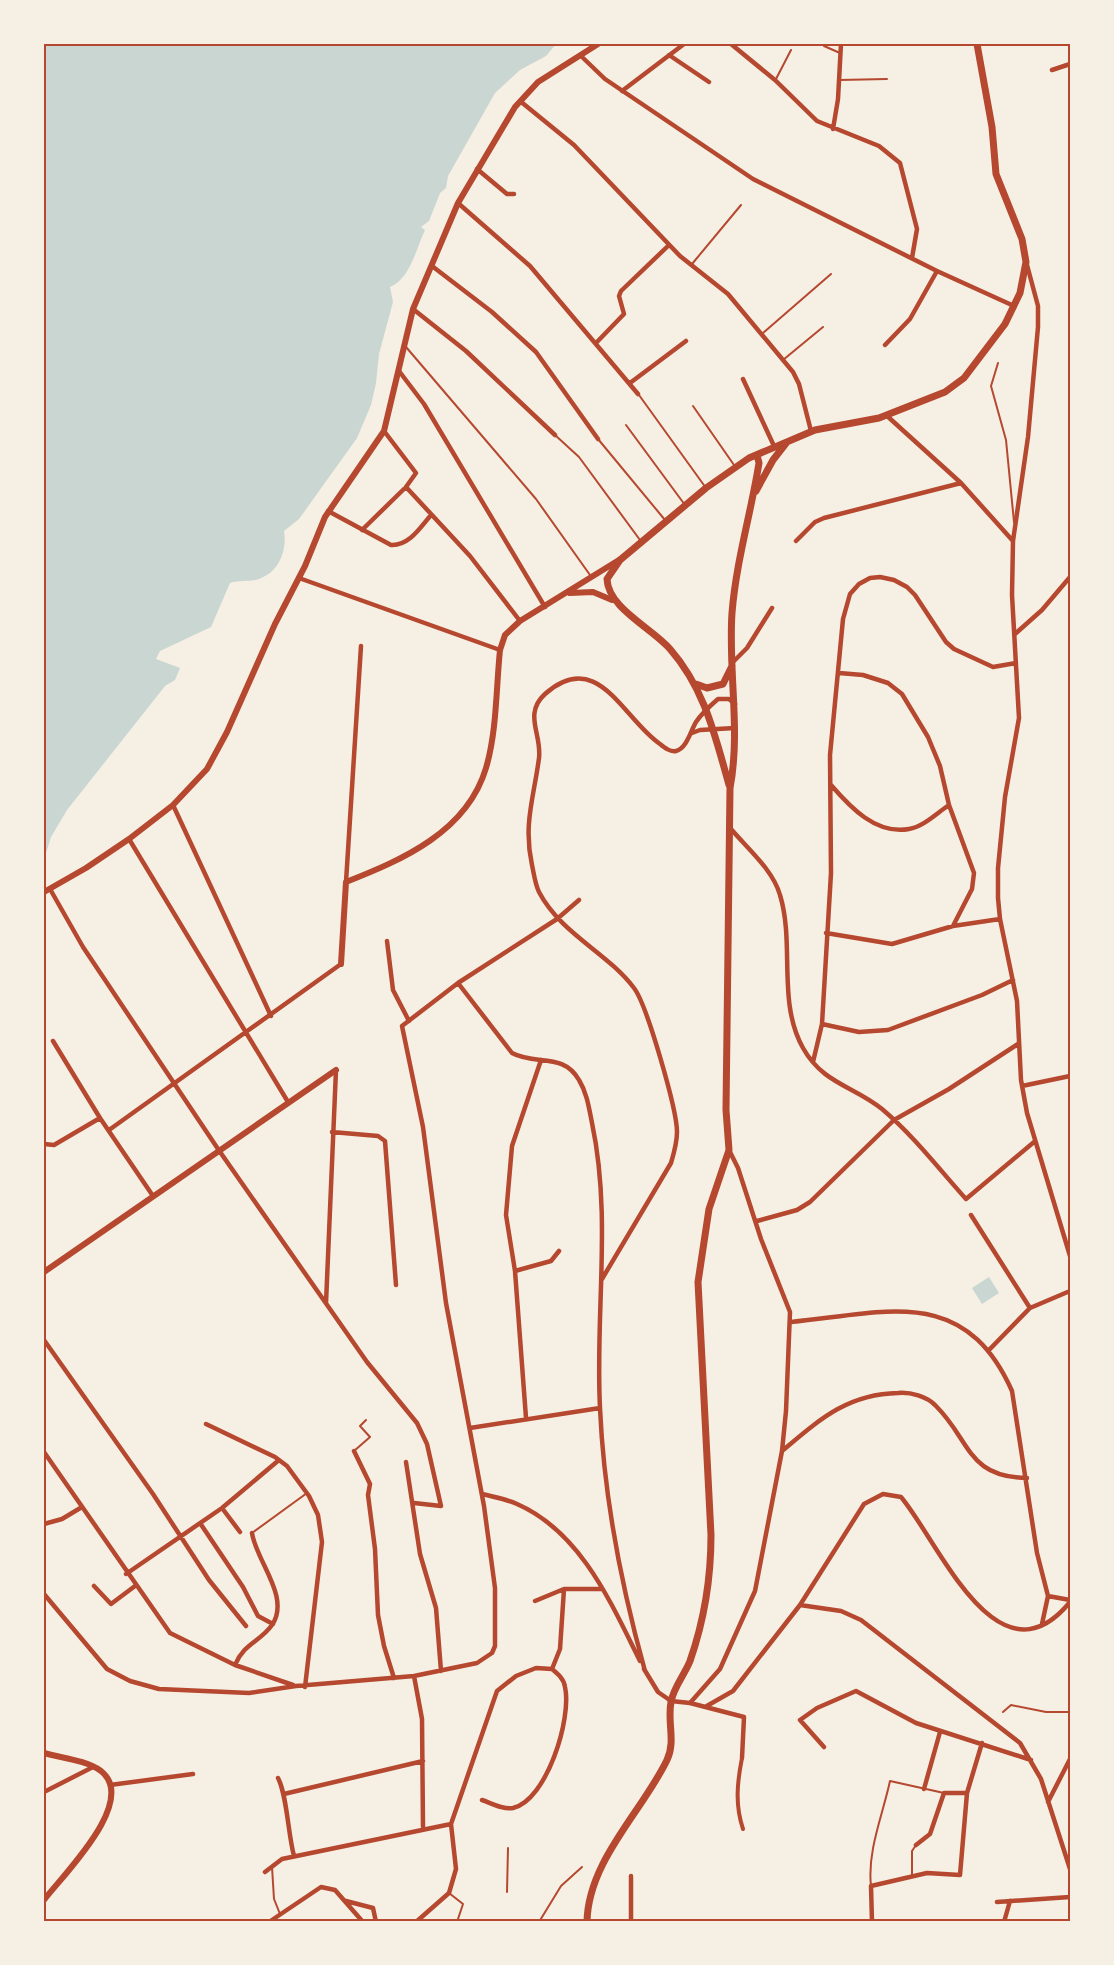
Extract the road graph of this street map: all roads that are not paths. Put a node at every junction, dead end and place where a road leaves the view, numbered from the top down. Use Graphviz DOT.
graph roads {
  1 [pos="598,44"];
  2 [pos="684,44"];
  3 [pos="731,44"];
  4 [pos="841,44"];
  5 [pos="977,44"];
  6 [pos="824,46"];
  7 [pos="791,50"];
  8 [pos="840,53"];
  9 [pos="669,55"];
  10 [pos="580,56"];
  11 [pos="1071,64"];
  12 [pos="1052,70"];
  13 [pos="887,79"];
  14 [pos="775,80"];
  15 [pos="839,80"];
  16 [pos="709,82"];
  17 [pos="622,91"];
  18 [pos="520,101"];
  19 [pos="833,129"];
  20 [pos="477,169"];
  21 [pos="513,194"];
  22 [pos="458,204"];
  23 [pos="741,206"];
  24 [pos="669,245"];
  25 [pos="912,258"];
  26 [pos="1026,262"];
  27 [pos="692,264"];
  28 [pos="432,266"];
  29 [pos="937,271"];
  30 [pos="831,274"];
  31 [pos="1014,306"];
  32 [pos="413,309"];
  33 [pos="822,327"];
  34 [pos="760,335"];
  35 [pos="686,341"];
  36 [pos="596,343"];
  37 [pos="404,344"];
  38 [pos="885,345"];
  39 [pos="783,360"];
  40 [pos="998,363"];
  41 [pos="399,371"];
  42 [pos="743,379"];
  43 [pos="630,383"];
  44 [pos="638,394"];
  45 [pos="693,406"];
  46 [pos="886,415"];
  47 [pos="626,425"];
  48 [pos="384,431"];
  49 [pos="811,431"];
  50 [pos="555,435"];
  51 [pos="598,439"];
  52 [pos="788,441"];
  53 [pos="774,446"];
  54 [pos="757,455"];
  55 [pos="735,466"];
  56 [pos="961,483"];
  57 [pos="406,487"];
  58 [pos="706,488"];
  59 [pos="753,496"];
  60 [pos="685,506"];
  61 [pos="328,511"];
  62 [pos="431,515"];
  63 [pos="666,523"];
  64 [pos="1014,526"];
  65 [pos="363,530"];
  66 [pos="796,541"];
  67 [pos="1013,541"];
  68 [pos="642,542"];
  69 [pos="620,560"];
  70 [pos="1071,577"];
  71 [pos="299,578"];
  72 [pos="592,578"];
  73 [pos="569,593"];
  74 [pos="612,600"];
  75 [pos="545,607"];
  76 [pos="772,608"];
  77 [pos="520,621"];
  78 [pos="1015,633"];
  79 [pos="361,646"];
  80 [pos="500,650"];
  81 [pos="734,661"];
  82 [pos="1016,663"];
  83 [pos="839,673"];
  84 [pos="696,684"];
  85 [pos="735,704"];
  86 [pos="707,710"];
  87 [pos="735,728"];
  88 [pos="714,730"];
  89 [pos="692,733"];
  90 [pos="830,784"];
  91 [pos="730,788"];
  92 [pos="173,805"];
  93 [pos="949,805"];
  94 [pos="731,829"];
  95 [pos="129,839"];
  96 [pos="346,882"];
  97 [pos="47,891"];
  98 [pos="579,900"];
  99 [pos="557,919"];
  100 [pos="999,919"];
  101 [pos="953,926"];
  102 [pos="826,933"];
  103 [pos="387,941"];
  104 [pos="341,964"];
  105 [pos="1013,980"];
  106 [pos="458,983"];
  107 [pos="272,1016"];
  108 [pos="409,1021"];
  109 [pos="822,1024"];
  110 [pos="245,1034"];
  111 [pos="53,1041"];
  112 [pos="1018,1044"];
  113 [pos="541,1060"];
  114 [pos="813,1062"];
  115 [pos="336,1070"];
  116 [pos="1071,1076"];
  117 [pos="175,1082"];
  118 [pos="1022,1086"];
  119 [pos="288,1102"];
  120 [pos="100,1118"];
  121 [pos="894,1120"];
  122 [pos="109,1130"];
  123 [pos="332,1132"];
  124 [pos="1034,1142"];
  125 [pos="44,1144"];
  126 [pos="218,1149"];
  127 [pos="729,1150"];
  128 [pos="153,1196"];
  129 [pos="971,1215"];
  130 [pos="757,1221"];
  131 [pos="559,1251"];
  132 [pos="1071,1256"];
  133 [pos="515,1271"];
  134 [pos="44,1272"];
  135 [pos="602,1279"];
  136 [pos="396,1285"];
  137 [pos="1071,1292"];
  138 [pos="326,1303"];
  139 [pos="1030,1308"];
  140 [pos="791,1322"];
  141 [pos="44,1340"];
  142 [pos="989,1350"];
  143 [pos="600,1408"];
  144 [pos="526,1418"];
  145 [pos="366,1420"];
  146 [pos="206,1424"];
  147 [pos="470,1428"];
  148 [pos="354,1451"];
  149 [pos="782,1451"];
  150 [pos="44,1452"];
  151 [pos="279,1460"];
  152 [pos="406,1461"];
  153 [pos="1027,1478"];
  154 [pos="307,1493"];
  155 [pos="482,1494"];
  156 [pos="414,1503"];
  157 [pos="82,1507"];
  158 [pos="222,1508"];
  159 [pos="200,1523"];
  160 [pos="44,1524"];
  161 [pos="240,1532"];
  162 [pos="252,1533"];
  163 [pos="181,1538"];
  164 [pos="126,1574"];
  165 [pos="94,1586"];
  166 [pos="135,1586"];
  167 [pos="564,1589"];
  168 [pos="602,1589"];
  169 [pos="44,1594"];
  170 [pos="1048,1596"];
  171 [pos="535,1601"];
  172 [pos="1071,1601"];
  173 [pos="800,1605"];
  174 [pos="273,1624"];
  175 [pos="1042,1624"];
  176 [pos="246,1626"];
  177 [pos="235,1665"];
  178 [pos="552,1669"];
  179 [pos="441,1671"];
  180 [pos="645,1671"];
  181 [pos="414,1676"];
  182 [pos="394,1678"];
  183 [pos="296,1686"];
  184 [pos="305,1687"];
  185 [pos="671,1701"];
  186 [pos="690,1703"];
  187 [pos="705,1707"];
  188 [pos="1003,1712"];
  189 [pos="1071,1712"];
  190 [pos="940,1732"];
  191 [pos="982,1743"];
  192 [pos="824,1748"];
  193 [pos="44,1753"];
  194 [pos="742,1758"];
  195 [pos="1071,1759"];
  196 [pos="1031,1760"];
  197 [pos="423,1761"];
  198 [pos="1069,1764"];
  199 [pos="93,1767"];
  200 [pos="193,1774"];
  201 [pos="278,1778"];
  202 [pos="109,1785"];
  203 [pos="924,1789"];
  204 [pos="44,1792"];
  205 [pos="944,1793"];
  206 [pos="967,1793"];
  207 [pos="284,1794"];
  208 [pos="482,1800"];
  209 [pos="1048,1802"];
  210 [pos="451,1824"];
  211 [pos="423,1827"];
  212 [pos="743,1829"];
  213 [pos="1070,1842"];
  214 [pos="1063,1843"];
  215 [pos="916,1845"];
  216 [pos="508,1848"];
  217 [pos="294,1856"];
  218 [pos="272,1864"];
  219 [pos="582,1867"];
  220 [pos="1071,1869"];
  221 [pos="265,1872"];
  222 [pos="631,1876"];
  223 [pos="912,1876"];
  224 [pos="871,1886"];
  225 [pos="507,1892"];
  226 [pos="449,1893"];
  227 [pos="1071,1897"];
  228 [pos="44,1900"];
  229 [pos="346,1900"];
  230 [pos="1010,1901"];
  231 [pos="997,1902"];
  232 [pos="280,1914"];
  233 [pos="269,1922"];
  234 [pos="363,1922"];
  235 [pos="376,1922"];
  236 [pos="416,1922"];
  237 [pos="457,1922"];
  238 [pos="539,1922"];
  239 [pos="586,1922"];
  240 [pos="631,1922"];
  241 [pos="872,1922"];
  242 [pos="1004,1922"];
  1 -- 10 [label="street"];
  2 -- 9 [label="street"];
  3 -- 14 [label="street"];
  4 -- 8 [label="street"];
  5 -- 26 [label="main road"];
  6 -- 8 [label="lane"];
  7 -- 14 [label="lane"];
  8 -- 15 [label="street"];
  9 -- 16 [label="street"];
  9 -- 17 [label="street"];
  10 -- 17 [label="street"];
  10 -- 18 [label="street"];
  11 -- 12 [label="street"];
  13 -- 15 [label="lane"];
  14 -- 19 [label="street"];
  15 -- 19 [label="street"];
  17 -- 25 [label="street"];
  18 -- 20 [label="street"];
  18 -- 24 [label="street"];
  19 -- 25 [label="street"];
  20 -- 21 [label="street"];
  20 -- 22 [label="street"];
  22 -- 28 [label="street"];
  22 -- 36 [label="street"];
  23 -- 27 [label="lane"];
  24 -- 27 [label="street"];
  24 -- 36 [label="street"];
  25 -- 29 [label="street"];
  26 -- 31 [label="main road"];
  26 -- 64 [label="street"];
  27 -- 34 [label="street"];
  28 -- 32 [label="street"];
  28 -- 51 [label="street"];
  29 -- 31 [label="street"];
  29 -- 38 [label="street"];
  30 -- 34 [label="lane"];
  31 -- 46 [label="main road"];
  32 -- 37 [label="street"];
  32 -- 50 [label="street"];
  33 -- 39 [label="lane"];
  34 -- 39 [label="street"];
  35 -- 43 [label="street"];
  36 -- 43 [label="street"];
  37 -- 41 [label="street"];
  37 -- 72 [label="lane"];
  39 -- 49 [label="street"];
  40 -- 64 [label="lane"];
  41 -- 48 [label="street"];
  41 -- 75 [label="street"];
  42 -- 53 [label="street"];
  43 -- 44 [label="street"];
  44 -- 58 [label="lane"];
  45 -- 55 [label="lane"];
  46 -- 49 [label="main road"];
  46 -- 56 [label="street"];
  47 -- 60 [label="lane"];
  48 -- 57 [label="street"];
  48 -- 61 [label="street"];
  49 -- 52 [label="main road"];
  50 -- 68 [label="lane"];
  51 -- 63 [label="lane"];
  52 -- 53 [label="main road"];
  52 -- 59 [label="main road"];
  53 -- 54 [label="main road"];
  54 -- 55 [label="main road"];
  54 -- 59 [label="main road"];
  55 -- 58 [label="main road"];
  56 -- 66 [label="street"];
  56 -- 67 [label="street"];
  57 -- 62 [label="street"];
  57 -- 65 [label="street"];
  58 -- 60 [label="main road"];
  59 -- 81 [label="main road"];
  60 -- 63 [label="main road"];
  61 -- 65 [label="street"];
  61 -- 71 [label="street"];
  62 -- 65 [label="street"];
  62 -- 77 [label="street"];
  63 -- 68 [label="main road"];
  64 -- 67 [label="street"];
  67 -- 78 [label="street"];
  68 -- 69 [label="main road"];
  69 -- 72 [label="street"];
  69 -- 74 [label="main road"];
  70 -- 78 [label="street"];
  71 -- 80 [label="street"];
  71 -- 92 [label="street"];
  72 -- 73 [label="street"];
  73 -- 74 [label="street"];
  73 -- 75 [label="street"];
  74 -- 84 [label="main road"];
  75 -- 77 [label="street"];
  76 -- 81 [label="street"];
  77 -- 80 [label="street"];
  78 -- 82 [label="street"];
  79 -- 96 [label="street"];
  80 -- 96 [label="street"];
  81 -- 84 [label="main road"];
  81 -- 85 [label="main road"];
  82 -- 83 [label="street"];
  82 -- 100 [label="street"];
  83 -- 90 [label="street"];
  83 -- 93 [label="street"];
  84 -- 86 [label="main road"];
  85 -- 86 [label="street"];
  85 -- 87 [label="main road"];
  86 -- 88 [label="main road"];
  86 -- 89 [label="street"];
  87 -- 88 [label="street"];
  87 -- 91 [label="main road"];
  88 -- 89 [label="street"];
  88 -- 91 [label="main road"];
  89 -- 99 [label="street"];
  90 -- 93 [label="street"];
  90 -- 102 [label="street"];
  91 -- 94 [label="main road"];
  92 -- 95 [label="street"];
  92 -- 107 [label="street"];
  93 -- 101 [label="street"];
  94 -- 114 [label="street"];
  94 -- 127 [label="main road"];
  95 -- 97 [label="street"];
  95 -- 110 [label="street"];
  96 -- 104 [label="street"];
  97 -- 117 [label="street"];
  98 -- 99 [label="street"];
  99 -- 106 [label="street"];
  99 -- 135 [label="street"];
  100 -- 101 [label="street"];
  100 -- 105 [label="street"];
  101 -- 102 [label="street"];
  102 -- 109 [label="street"];
  103 -- 108 [label="street"];
  104 -- 107 [label="street"];
  105 -- 109 [label="street"];
  105 -- 112 [label="street"];
  106 -- 108 [label="street"];
  106 -- 113 [label="street"];
  107 -- 110 [label="street"];
  108 -- 147 [label="street"];
  109 -- 114 [label="street"];
  110 -- 117 [label="street"];
  110 -- 119 [label="street"];
  111 -- 120 [label="street"];
  112 -- 118 [label="street"];
  112 -- 121 [label="street"];
  113 -- 133 [label="street"];
  113 -- 135 [label="street"];
  114 -- 121 [label="street"];
  115 -- 119 [label="street"];
  115 -- 123 [label="street"];
  116 -- 118 [label="street"];
  117 -- 122 [label="street"];
  117 -- 126 [label="street"];
  118 -- 124 [label="street"];
  119 -- 126 [label="street"];
  120 -- 122 [label="street"];
  120 -- 125 [label="street"];
  121 -- 124 [label="street"];
  121 -- 130 [label="street"];
  122 -- 128 [label="street"];
  123 -- 136 [label="street"];
  123 -- 138 [label="street"];
  124 -- 132 [label="street"];
  126 -- 128 [label="street"];
  126 -- 138 [label="street"];
  127 -- 130 [label="street"];
  127 -- 185 [label="main road"];
  128 -- 134 [label="street"];
  129 -- 139 [label="street"];
  130 -- 140 [label="street"];
  131 -- 133 [label="street"];
  133 -- 144 [label="street"];
  135 -- 143 [label="street"];
  137 -- 139 [label="street"];
  138 -- 156 [label="street"];
  139 -- 142 [label="street"];
  140 -- 142 [label="street"];
  140 -- 149 [label="street"];
  141 -- 163 [label="street"];
  142 -- 153 [label="street"];
  143 -- 144 [label="street"];
  143 -- 180 [label="street"];
  144 -- 147 [label="street"];
  145 -- 148 [label="lane"];
  146 -- 151 [label="street"];
  147 -- 155 [label="street"];
  148 -- 182 [label="street"];
  149 -- 153 [label="street"];
  149 -- 186 [label="street"];
  150 -- 157 [label="street"];
  151 -- 154 [label="street"];
  151 -- 158 [label="street"];
  152 -- 156 [label="street"];
  153 -- 170 [label="street"];
  154 -- 162 [label="lane"];
  154 -- 184 [label="street"];
  155 -- 168 [label="street"];
  155 -- 179 [label="street"];
  156 -- 179 [label="street"];
  157 -- 160 [label="street"];
  157 -- 164 [label="street"];
  158 -- 159 [label="street"];
  158 -- 161 [label="street"];
  159 -- 163 [label="street"];
  159 -- 174 [label="street"];
  162 -- 174 [label="street"];
  163 -- 164 [label="street"];
  163 -- 176 [label="street"];
  164 -- 166 [label="street"];
  165 -- 166 [label="street"];
  166 -- 177 [label="street"];
  167 -- 168 [label="street"];
  167 -- 171 [label="street"];
  167 -- 178 [label="street"];
  168 -- 180 [label="street"];
  169 -- 183 [label="street"];
  170 -- 172 [label="street"];
  170 -- 175 [label="street"];
  172 -- 175 [label="street"];
  173 -- 175 [label="street"];
  173 -- 187 [label="street"];
  173 -- 196 [label="street"];
  174 -- 177 [label="street"];
  177 -- 183 [label="street"];
  178 -- 208 [label="street"];
  178 -- 210 [label="street"];
  179 -- 181 [label="street"];
  180 -- 185 [label="street"];
  181 -- 182 [label="street"];
  181 -- 197 [label="street"];
  182 -- 184 [label="street"];
  183 -- 184 [label="street"];
  185 -- 186 [label="street"];
  185 -- 239 [label="main road"];
  186 -- 187 [label="street"];
  187 -- 194 [label="street"];
  188 -- 189 [label="lane"];
  190 -- 191 [label="street"];
  190 -- 192 [label="street"];
  190 -- 203 [label="street"];
  191 -- 196 [label="street"];
  191 -- 206 [label="street"];
  193 -- 199 [label="street"];
  194 -- 212 [label="street"];
  195 -- 198 [label="street"];
  196 -- 209 [label="street"];
  197 -- 207 [label="street"];
  197 -- 211 [label="street"];
  198 -- 209 [label="street"];
  199 -- 202 [label="street"];
  199 -- 204 [label="street"];
  200 -- 202 [label="street"];
  201 -- 207 [label="street"];
  202 -- 228 [label="street"];
  203 -- 205 [label="lane"];
  203 -- 224 [label="lane"];
  205 -- 206 [label="street"];
  205 -- 215 [label="street"];
  206 -- 223 [label="street"];
  207 -- 217 [label="street"];
  209 -- 214 [label="street"];
  210 -- 211 [label="street"];
  210 -- 226 [label="street"];
  211 -- 217 [label="street"];
  213 -- 214 [label="street"];
  214 -- 220 [label="street"];
  215 -- 223 [label="lane"];
  216 -- 225 [label="lane"];
  217 -- 218 [label="street"];
  218 -- 221 [label="street"];
  218 -- 232 [label="lane"];
  219 -- 238 [label="lane"];
  222 -- 240 [label="street"];
  223 -- 224 [label="street"];
  224 -- 241 [label="street"];
  226 -- 236 [label="street"];
  226 -- 237 [label="lane"];
  227 -- 230 [label="street"];
  229 -- 232 [label="street"];
  229 -- 234 [label="street"];
  229 -- 235 [label="street"];
  230 -- 231 [label="street"];
  230 -- 242 [label="street"];
  232 -- 233 [label="street"];
}
